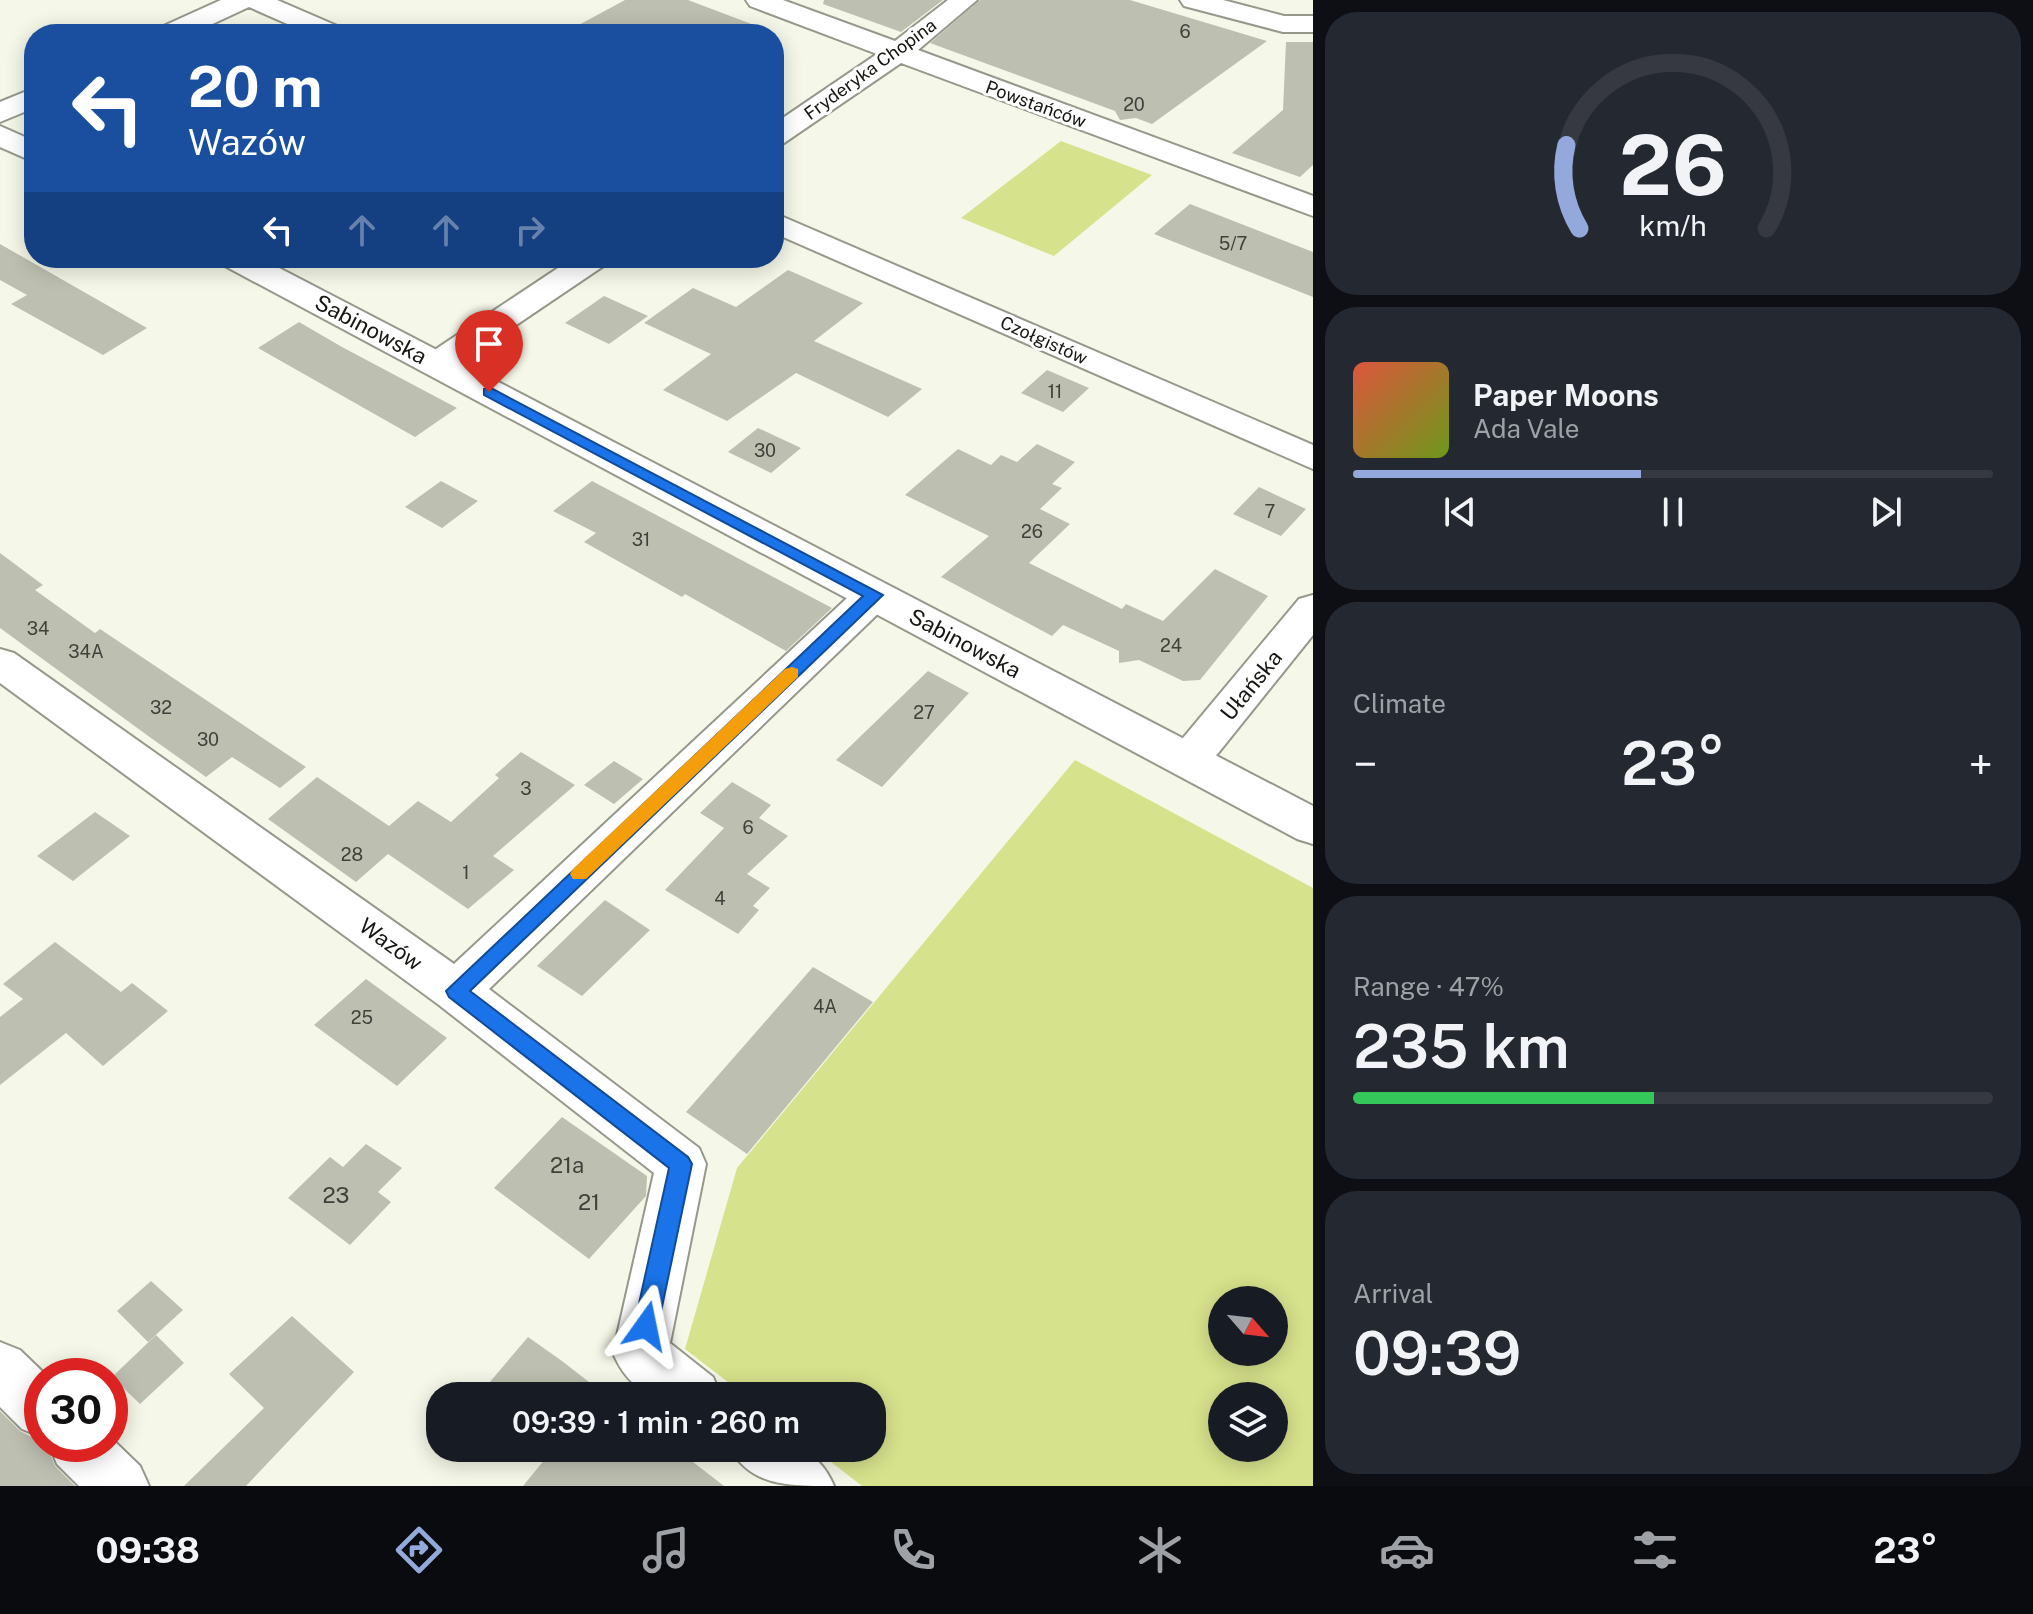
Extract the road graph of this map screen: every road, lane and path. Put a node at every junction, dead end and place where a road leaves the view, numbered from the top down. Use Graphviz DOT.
graph roads {
  1 [pos="242,0"];
  2 [pos="255,0"];
  3 [pos="759,0"];
  4 [pos="964,0"];
  5 [pos="1193,0"];
  6 [pos="190,24"];
  7 [pos="309,24"];
  8 [pos="1313,24"];
  9 [pos="898,52"];
  10 [pos="24,102"];
  11 [pos="0,113"];
  12 [pos="784,130"];
  13 [pos="0,135"];
  14 [pos="24,148"];
  15 [pos="1313,207"];
  16 [pos="784,226"];
  17 [pos="254,268"];
  18 [pos="579,268"];
  19 [pos="436,364"];
  20 [pos="1313,458"];
  21 [pos="874,595"];
  22 [pos="1313,608"];
  23 [pos="0,663"];
  24 [pos="1188,761"];
  25 [pos="1313,827"];
  26 [pos="456,991"];
  27 [pos="0,1369"];
  28 [pos="676,1382"];
  29 [pos="24,1392"];
  30 [pos="95,1462"];
  31 [pos="775,1462"];
  32 [pos="120,1486"];
  33 [pos="805,1486"];
  1 -- 6 [label="street"];
  2 -- 7 [label="street"];
  3 -- 9 [label="street, Powstańców"];
  4 -- 9 [label="street, Fryderyka Chopina"];
  5 -- 8 [label="street"];
  9 -- 12 [label="street, Fryderyka Chopina"];
  9 -- 15 [label="street, Powstańców"];
  10 -- 11 [label="street"];
  13 -- 14 [label="street"];
  16 -- 20 [label="street, Czołgistów"];
  17 -- 19 [label="street, Sabinowska"];
  18 -- 19 [label="street"];
  19 -- 21 [label="street, Sabinowska"];
  21 -- 24 [label="street, Sabinowska"];
  21 -- 26 [label="street"];
  22 -- 24 [label="street, Ułańska"];
  23 -- 26 [label="street, Wazów"];
  24 -- 25 [label="street, Sabinowska"];
  26 -- 28 [label="street, Wazów"];
  27 -- 29 [label="street"];
  30 -- 32 [label="street"];
  31 -- 33 [label="street"];
}
